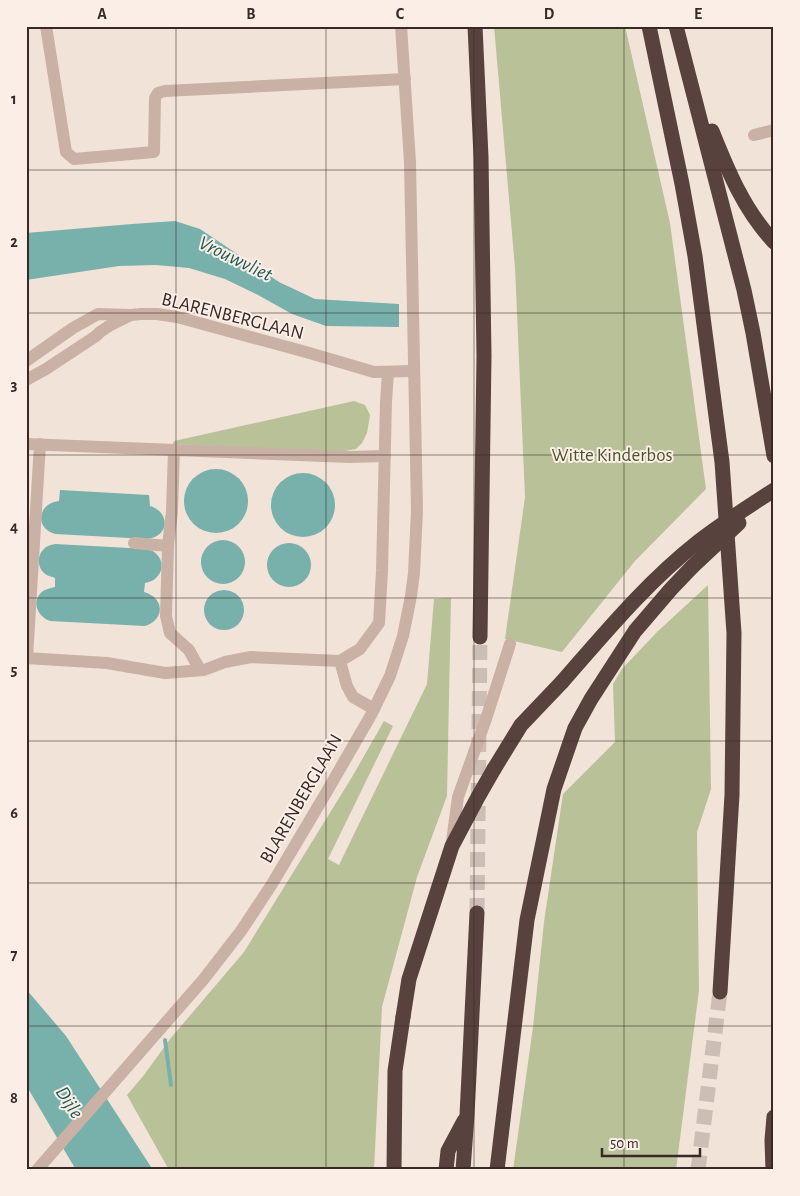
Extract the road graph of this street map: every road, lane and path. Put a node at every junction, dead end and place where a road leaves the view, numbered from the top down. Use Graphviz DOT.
graph roads {
  1 [pos="46,26"];
  2 [pos="401,26"];
  3 [pos="475,26"];
  4 [pos="649,26"];
  5 [pos="676,26"];
  6 [pos="683,26"];
  7 [pos="405,79"];
  8 [pos="774,130"];
  9 [pos="754,135"];
  10 [pos="774,242"];
  11 [pos="131,315"];
  12 [pos="26,361"];
  13 [pos="413,371"];
  14 [pos="388,372"];
  15 [pos="26,380"];
  16 [pos="26,444"];
  17 [pos="40,444"];
  18 [pos="174,450"];
  19 [pos="385,456"];
  20 [pos="774,456"];
  21 [pos="774,491"];
  22 [pos="134,543"];
  23 [pos="168,546"];
  24 [pos="480,637"];
  25 [pos="510,644"];
  26 [pos="26,658"];
  27 [pos="340,661"];
  28 [pos="200,670"];
  29 [pos="374,709"];
  30 [pos="452,846"];
  31 [pos="477,913"];
  32 [pos="720,992"];
  33 [pos="467,1115"];
  34 [pos="774,1117"];
  35 [pos="36,1170"];
  36 [pos="394,1170"];
  37 [pos="446,1170"];
  38 [pos="463,1170"];
  39 [pos="497,1170"];
  40 [pos="772,1170"];
  1 -- 7 [label="street"];
  2 -- 7 [label="street, BLARENBERGLAAN"];
  3 -- 24 [label="highway"];
  4 -- 32 [label="highway"];
  5 -- 20 [label="highway"];
  6 -- 10 [label="highway"];
  7 -- 13 [label="street, BLARENBERGLAAN"];
  8 -- 9 [label="street"];
  11 -- 12 [label="street, BLARENBERGLAAN"];
  11 -- 14 [label="street, BLARENBERGLAAN"];
  11 -- 15 [label="street"];
  13 -- 14 [label="street, BLARENBERGLAAN"];
  13 -- 29 [label="street, BLARENBERGLAAN"];
  14 -- 19 [label="street"];
  16 -- 17 [label="street"];
  17 -- 18 [label="street"];
  17 -- 26 [label="street"];
  18 -- 19 [label="street"];
  18 -- 23 [label="street"];
  19 -- 27 [label="street"];
  21 -- 30 [label="highway, bridge"];
  21 -- 39 [label="highway, bridge"];
  22 -- 23 [label="street"];
  23 -- 28 [label="street"];
  25 -- 30 [label="street, bridge"];
  26 -- 28 [label="street"];
  27 -- 28 [label="street"];
  27 -- 29 [label="street"];
  29 -- 35 [label="street, BLARENBERGLAAN"];
  30 -- 36 [label="highway, bridge"];
  31 -- 33 [label="highway"];
  33 -- 37 [label="highway"];
  33 -- 38 [label="highway"];
  34 -- 40 [label="highway"];
}
